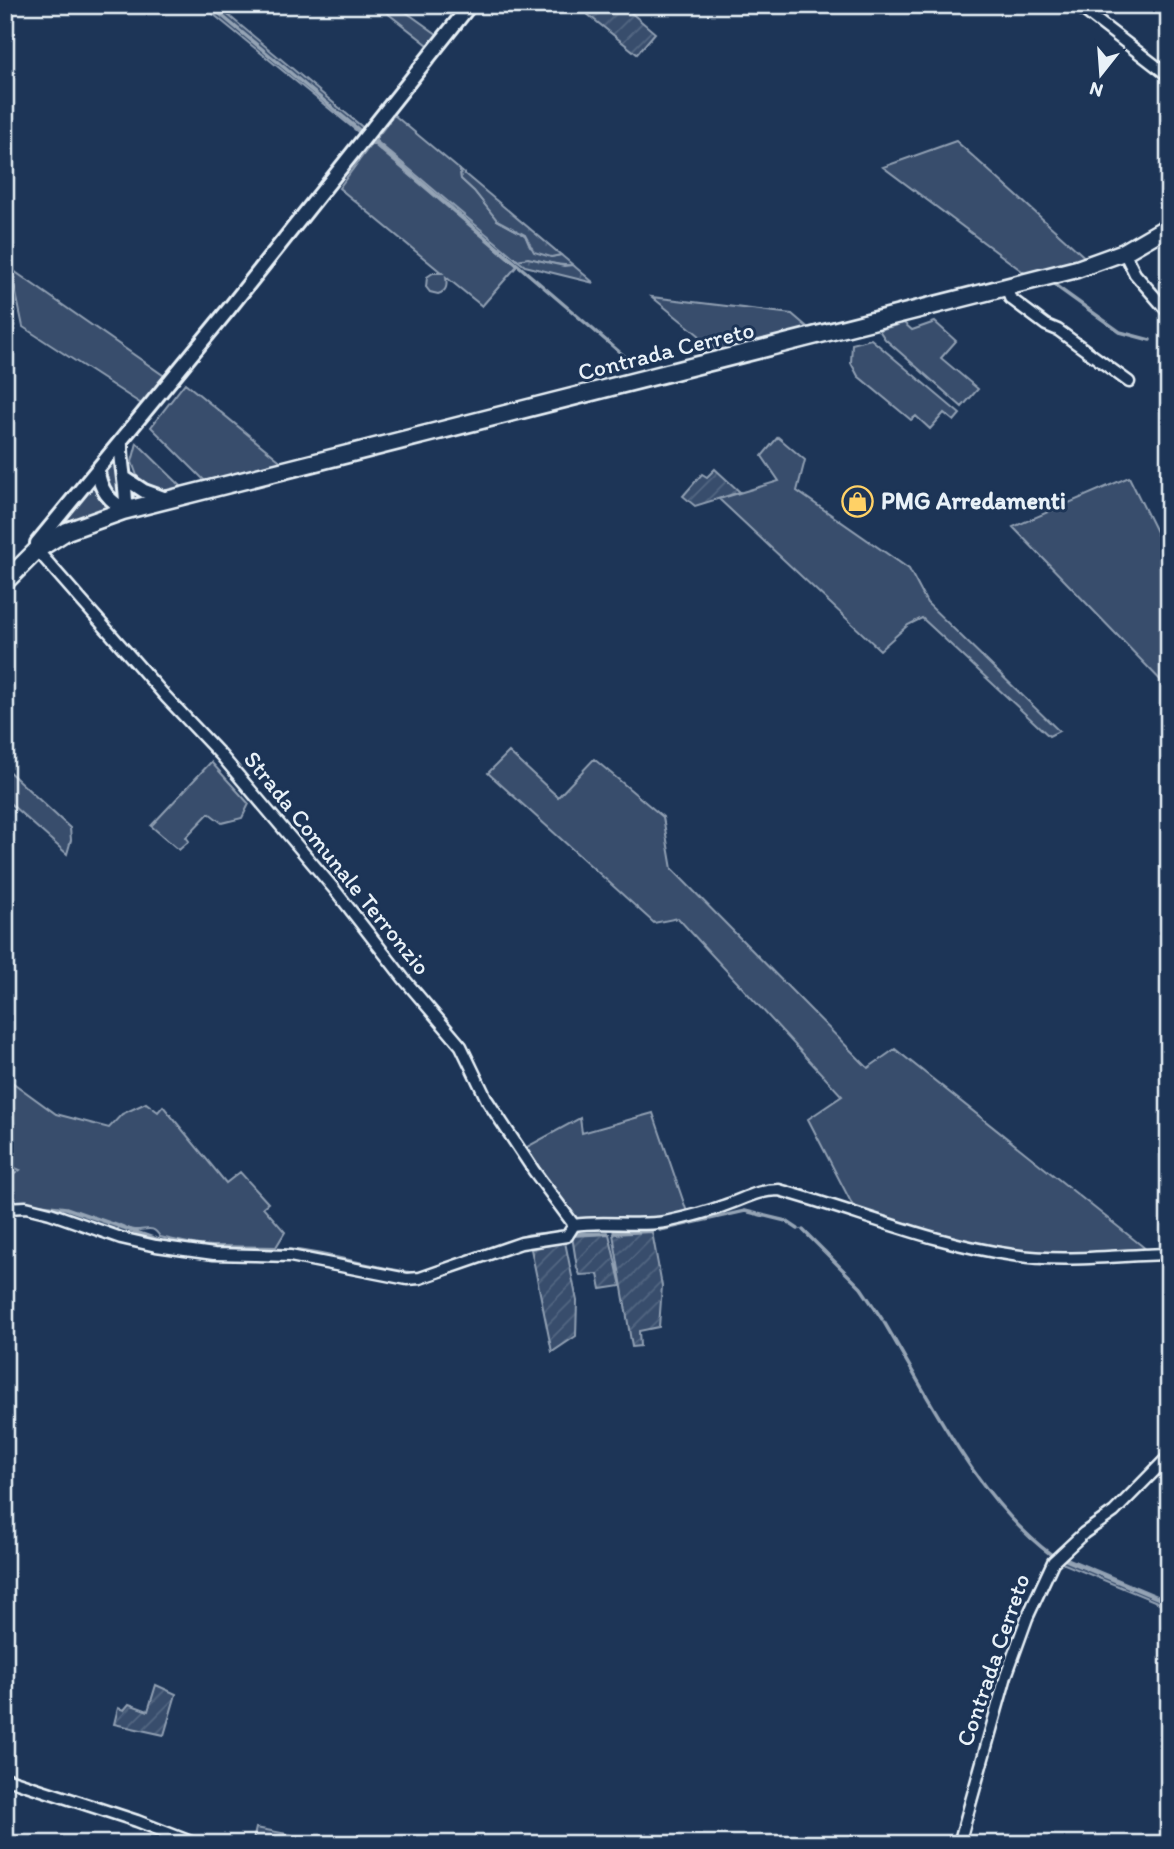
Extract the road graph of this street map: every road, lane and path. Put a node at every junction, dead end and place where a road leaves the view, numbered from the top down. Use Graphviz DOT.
graph roads {
  1 [pos="470,5"];
  2 [pos="1077,5"];
  3 [pos="1169,76"];
  4 [pos="1169,226"];
  5 [pos="1124,252"];
  6 [pos="1007,287"];
  7 [pos="1169,313"];
  8 [pos="1129,382"];
  9 [pos="121,441"];
  10 [pos="98,471"];
  11 [pos="125,479"];
  12 [pos="166,499"];
  13 [pos="126,510"];
  14 [pos="37,550"];
  15 [pos="5,582"];
  16 [pos="5,1208"];
  17 [pos="574,1225"];
  18 [pos="1169,1254"];
  19 [pos="1169,1456"];
  20 [pos="5,1778"];
  21 [pos="196,1844"];
  22 [pos="959,1844"];
  1 -- 9 [label="street"];
  2 -- 3 [label="street"];
  4 -- 5 [label="main road, Contrada Cerreto"];
  5 -- 6 [label="main road, Contrada Cerreto"];
  5 -- 7 [label="street"];
  6 -- 8 [label="street"];
  6 -- 12 [label="main road, Contrada Cerreto"];
  9 -- 10 [label="street"];
  9 -- 11 [label="street"];
  10 -- 13 [label="street"];
  10 -- 14 [label="street"];
  11 -- 12 [label="street"];
  11 -- 13 [label="street"];
  12 -- 13 [label="main road, Contrada Cerreto"];
  13 -- 14 [label="main road, Contrada Cerreto"];
  14 -- 15 [label="main road, Contrada Cerreto"];
  14 -- 17 [label="street, Strada Comunale Terronzio"];
  16 -- 17 [label="street"];
  17 -- 18 [label="street"];
  19 -- 22 [label="street, Contrada Cerreto"];
  20 -- 21 [label="street"];
}
